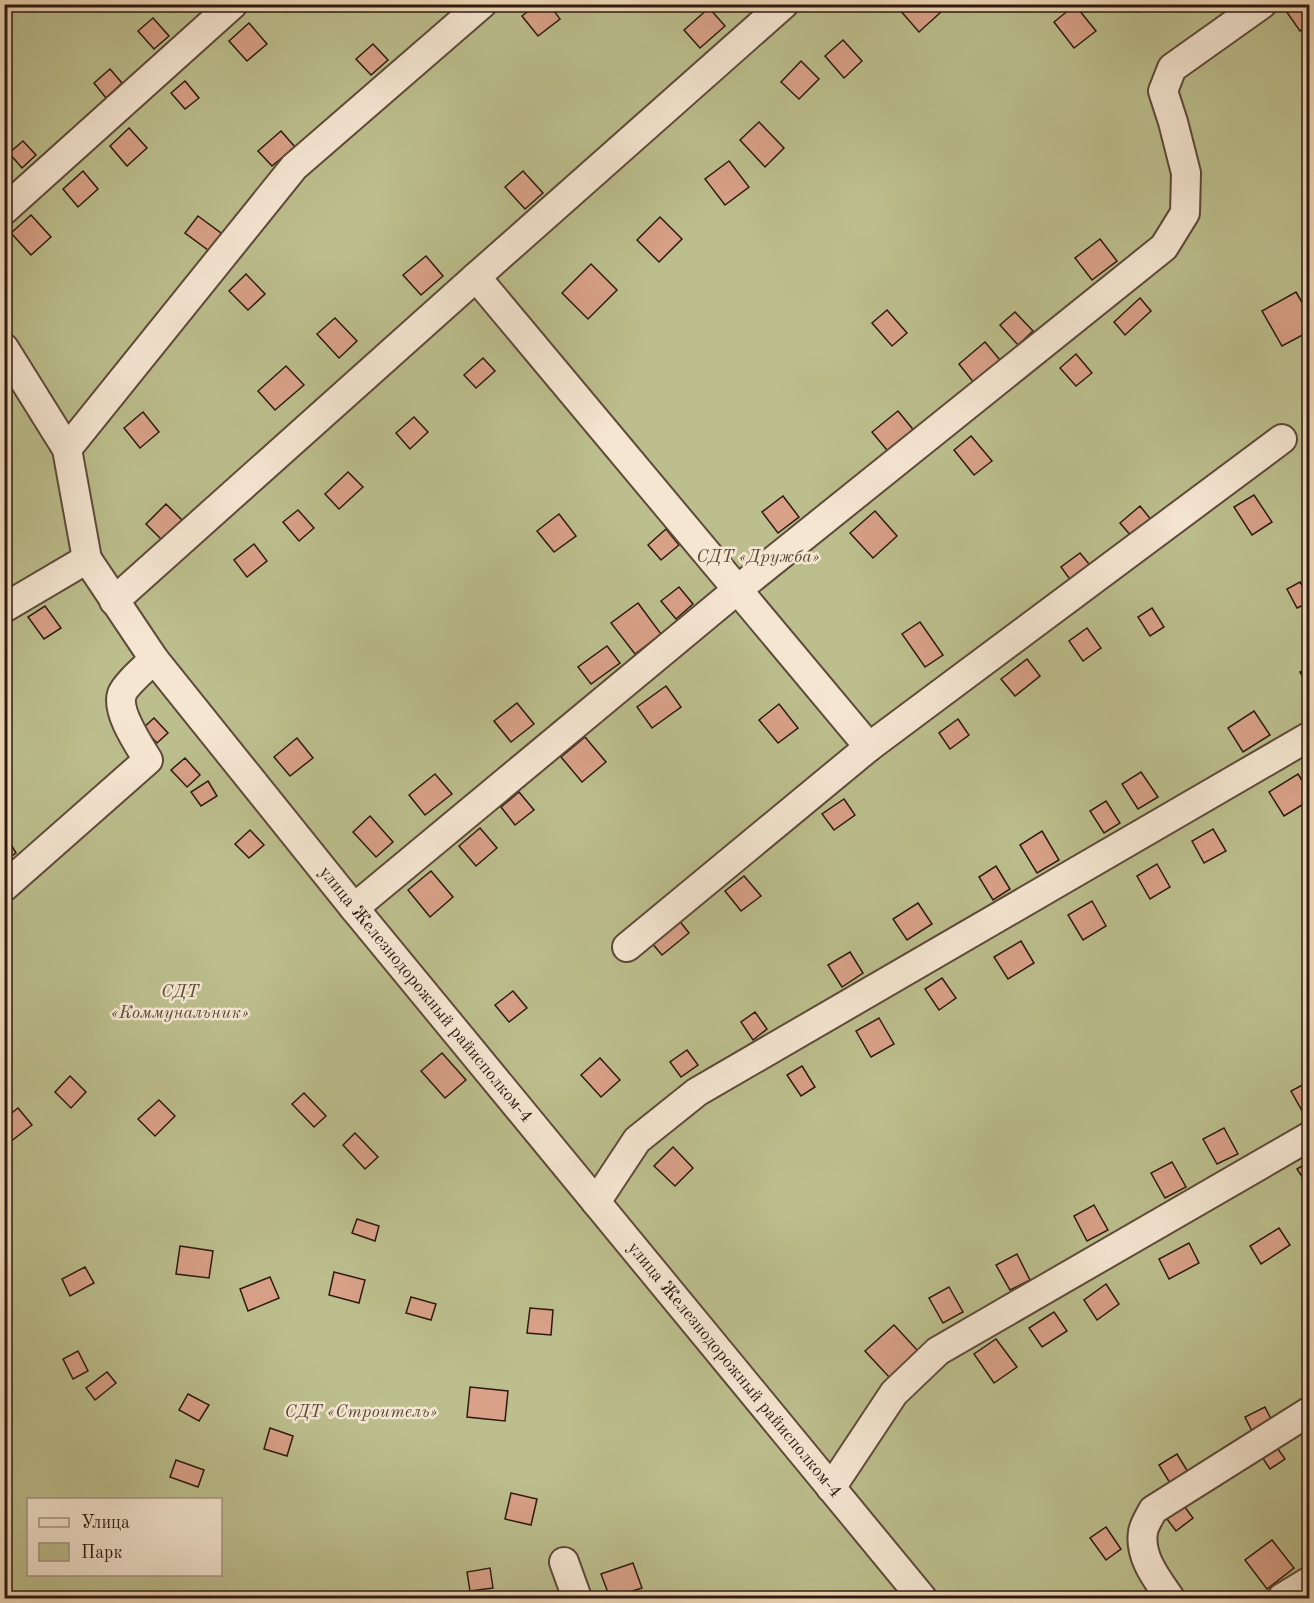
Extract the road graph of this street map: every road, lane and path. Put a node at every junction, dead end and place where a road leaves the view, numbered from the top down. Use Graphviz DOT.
graph roads {
  1 [pos="233,4"];
  2 [pos="482,4"];
  3 [pos="784,4"];
  4 [pos="1262,4"];
  5 [pos="4,210"];
  6 [pos="476,277"];
  7 [pos="4,348"];
  8 [pos="1282,439"];
  9 [pos="67,449"];
  10 [pos="87,559"];
  11 [pos="737,590"];
  12 [pos="114,601"];
  13 [pos="4,608"];
  14 [pos="154,659"];
  15 [pos="1310,736"];
  16 [pos="869,747"];
  17 [pos="4,887"];
  18 [pos="354,908"];
  19 [pos="627,947"];
  20 [pos="1310,1136"];
  21 [pos="596,1202"];
  22 [pos="1310,1411"];
  23 [pos="831,1488"];
  24 [pos="564,1562"];
  25 [pos="1310,1581"];
  26 [pos="577,1599"];
  27 [pos="922,1599"];
  28 [pos="1170,1599"];
  29 [pos="1282,1599"];
  1 -- 5 [label="street"];
  2 -- 9 [label="street"];
  3 -- 6 [label="street"];
  4 -- 11 [label="street"];
  6 -- 11 [label="street"];
  6 -- 12 [label="street"];
  7 -- 9 [label="street, улица Железнодорожный райисполком-4"];
  8 -- 16 [label="street"];
  9 -- 10 [label="street, улица Железнодорожный райисполком-4"];
  10 -- 12 [label="street, улица Железнодорожный райисполком-4"];
  10 -- 13 [label="street"];
  11 -- 16 [label="street"];
  11 -- 18 [label="street"];
  12 -- 14 [label="street, улица Железнодорожный райисполком-4"];
  14 -- 17 [label="street"];
  14 -- 18 [label="street, улица Железнодорожный райисполком-4"];
  15 -- 21 [label="street"];
  16 -- 19 [label="street"];
  18 -- 21 [label="street, улица Железнодорожный райисполком-4"];
  20 -- 23 [label="street"];
  21 -- 23 [label="street, улица Железнодорожный райисполком-4"];
  22 -- 28 [label="street"];
  23 -- 27 [label="street, улица Железнодорожный райисполком-4"];
  24 -- 26 [label="street"];
  25 -- 29 [label="street"];
}
